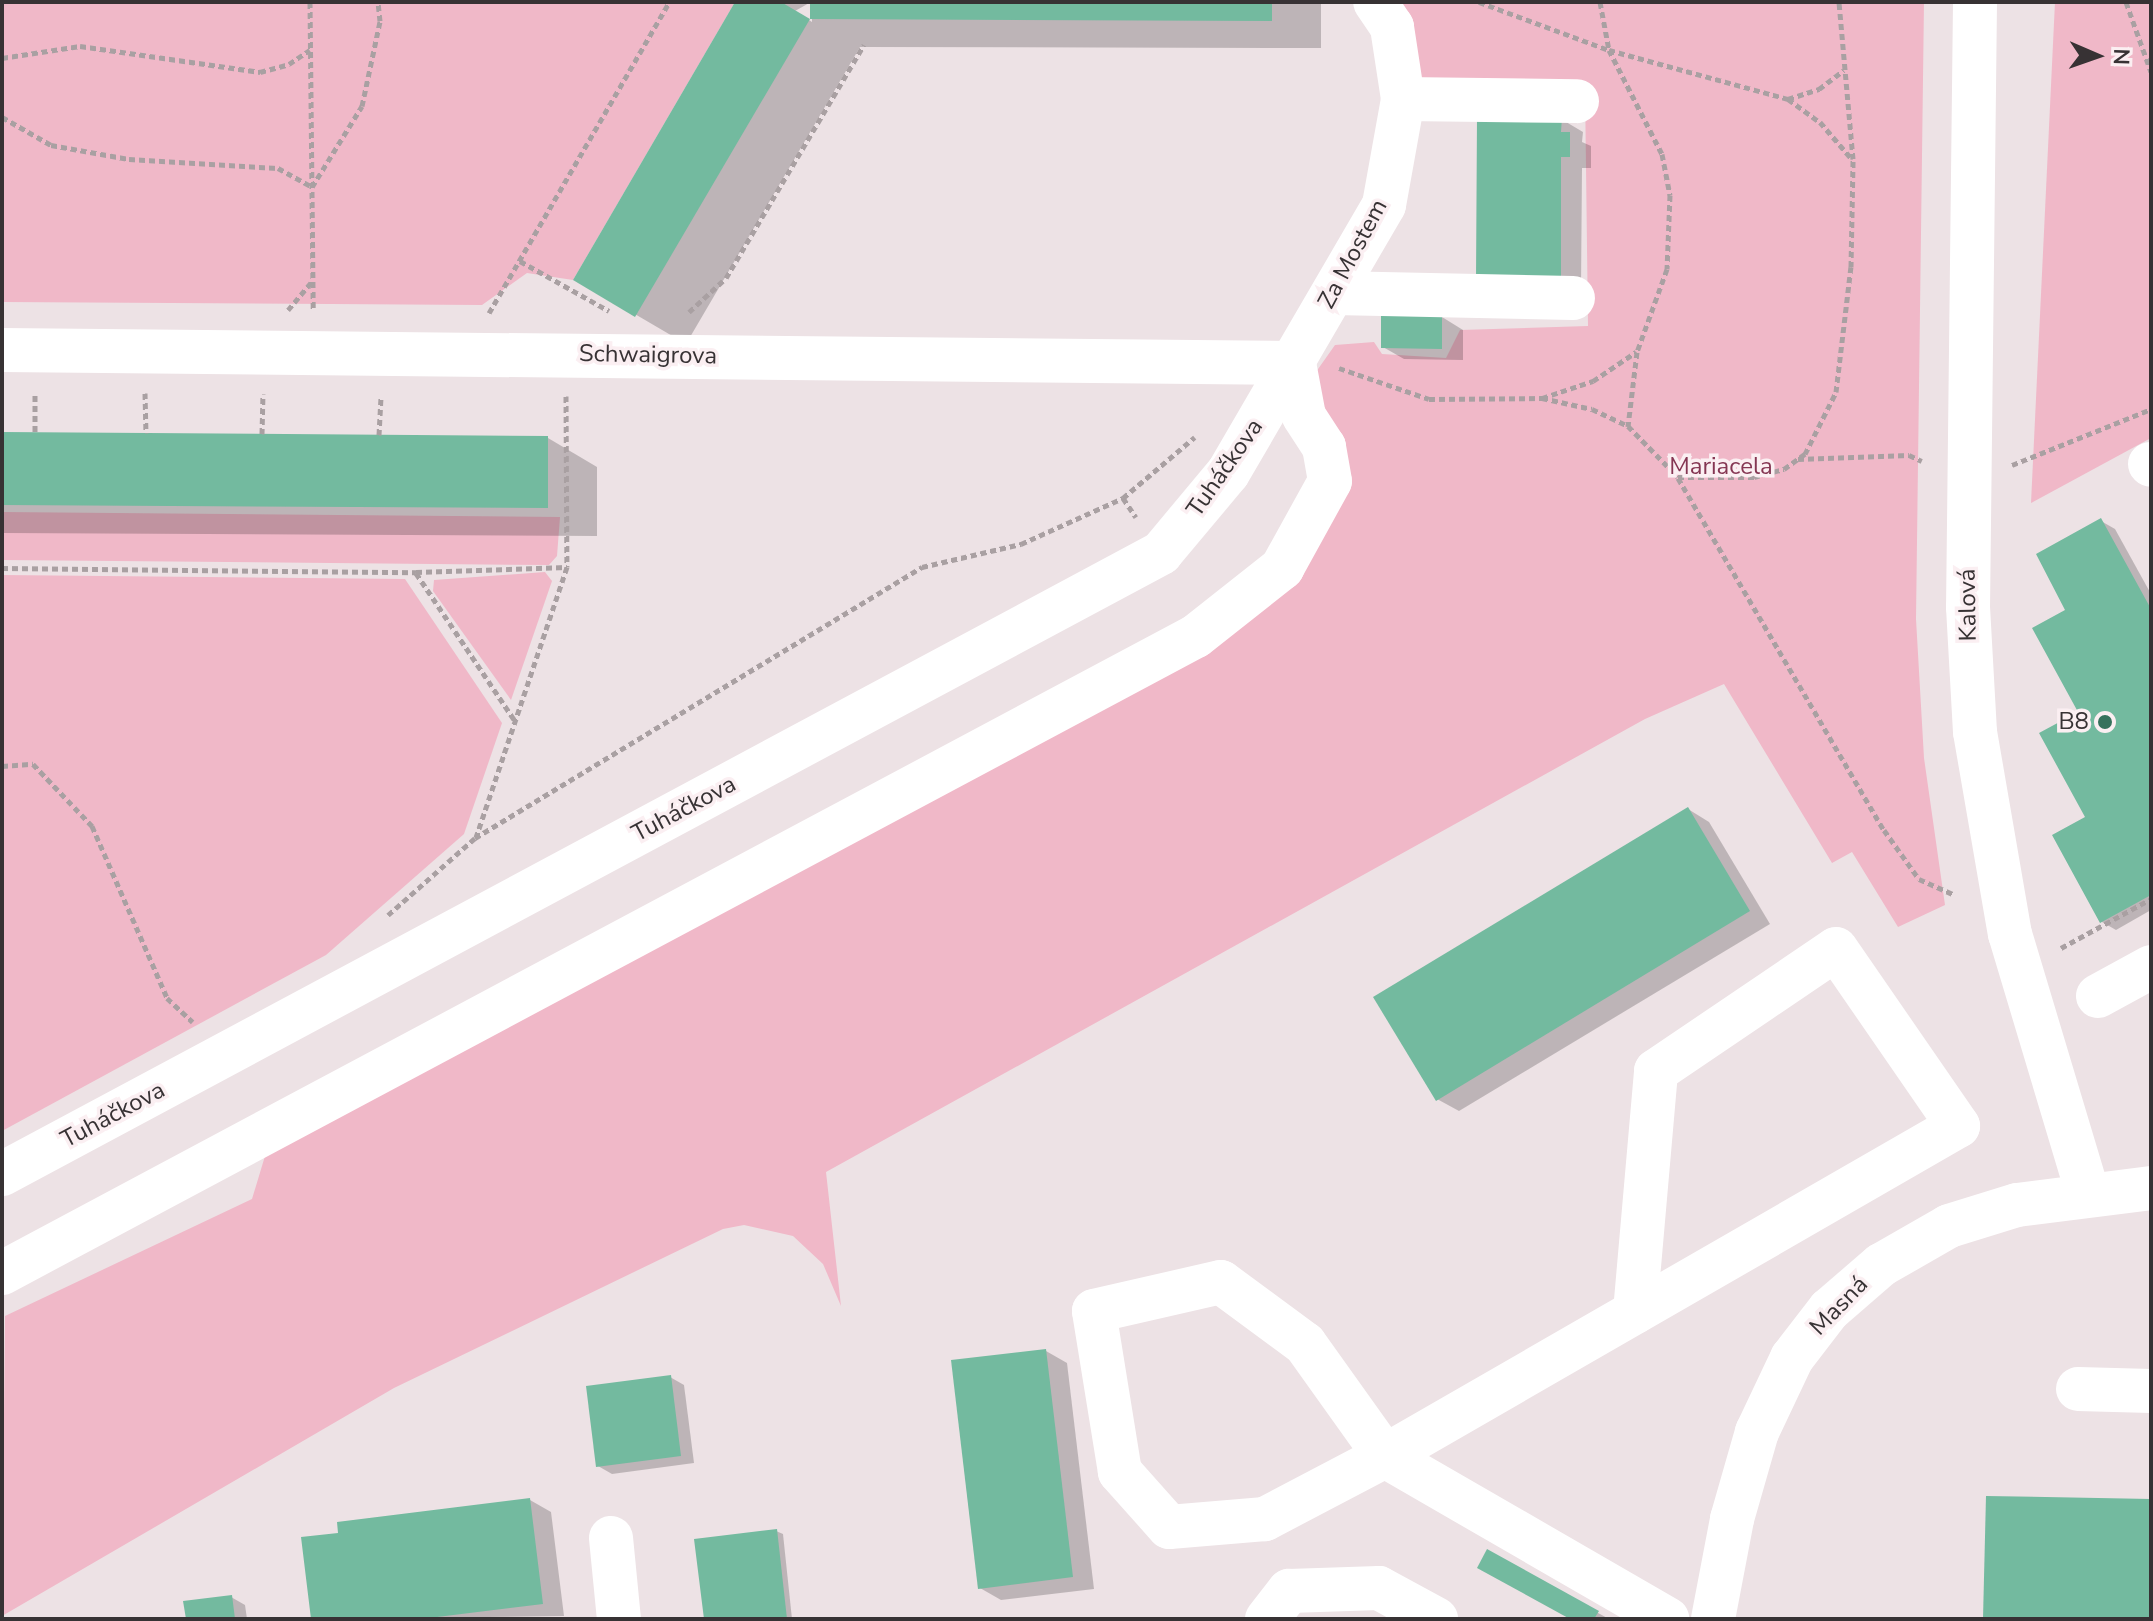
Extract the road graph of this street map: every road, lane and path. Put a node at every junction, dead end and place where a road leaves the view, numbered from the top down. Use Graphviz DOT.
graph roads {
  1 [pos="310,2"];
  2 [pos="378,2"];
  3 [pos="669,2"];
  4 [pos="1375,2"];
  5 [pos="1479,2"];
  6 [pos="1600,2"];
  7 [pos="1839,2"];
  8 [pos="1975,2"];
  9 [pos="2126,2"];
  10 [pos="864,45"];
  11 [pos="311,50"];
  12 [pos="1609,50"];
  13 [pos="2,58"];
  14 [pos="1845,69"];
  15 [pos="2151,72"];
  16 [pos="1403,99"];
  17 [pos="1788,99"];
  18 [pos="1577,101"];
  19 [pos="2,117"];
  20 [pos="1853,159"];
  21 [pos="312,187"];
  22 [pos="520,261"];
  23 [pos="1334,293"];
  24 [pos="1573,298"];
  25 [pos="683,315"];
  26 [pos="622,318"];
  27 [pos="2,350"];
  28 [pos="314,352"];
  29 [pos="467,352"];
  30 [pos="1637,352"];
  31 [pos="1294,363"];
  32 [pos="36,380"];
  33 [pos="145,380"];
  34 [pos="263,381"];
  35 [pos="566,381"];
  36 [pos="381,394"];
  37 [pos="1542,398"];
  38 [pos="2151,409"];
  39 [pos="1628,426"];
  40 [pos="35,432"];
  41 [pos="146,433"];
  42 [pos="262,434"];
  43 [pos="379,435"];
  44 [pos="1197,435"];
  45 [pos="1797,459"];
  46 [pos="1922,461"];
  47 [pos="1967,467"];
  48 [pos="1678,477"];
  49 [pos="567,567"];
  50 [pos="2,568"];
  51 [pos="416,572"];
  52 [pos="515,722"];
  53 [pos="2,766"];
  54 [pos="475,838"];
  55 [pos="1955,895"];
  56 [pos="2151,899"];
  57 [pos="383,919"];
  58 [pos="2061,948"];
  59 [pos="2151,967"];
  60 [pos="2098,996"];
  61 [pos="205,1033"];
  62 [pos="2,1174"];
  63 [pos="2151,1188"];
  64 [pos="2088,1194"];
  65 [pos="2,1273"];
  66 [pos="1635,1312"];
  67 [pos="2078,1389"];
  68 [pos="2151,1391"];
  69 [pos="1385,1456"];
  70 [pos="611,1538"];
  71 [pos="619,1619"];
  72 [pos="1267,1619"];
  73 [pos="1436,1619"];
  74 [pos="1667,1619"];
  75 [pos="1713,1619"];
  1 -- 11 [label="path"];
  2 -- 21 [label="path"];
  3 -- 22 [label="path"];
  4 -- 16 [label="street, Za Mostem"];
  5 -- 12 [label="path"];
  6 -- 12 [label="path"];
  7 -- 14 [label="path"];
  8 -- 47 [label="street, Kalová"];
  9 -- 15 [label="path"];
  10 -- 25 [label="path"];
  11 -- 13 [label="path"];
  11 -- 21 [label="path"];
  12 -- 17 [label="path"];
  12 -- 30 [label="path"];
  14 -- 17 [label="path"];
  14 -- 20 [label="path"];
  16 -- 18 [label="street"];
  16 -- 23 [label="street, Za Mostem"];
  17 -- 20 [label="path"];
  19 -- 21 [label="path"];
  20 -- 45 [label="path"];
  21 -- 28 [label="path"];
  22 -- 26 [label="path"];
  22 -- 29 [label="path"];
  23 -- 24 [label="street"];
  23 -- 31 [label="street, Za Mostem"];
  27 -- 28 [label="street, Schwaigrova"];
  28 -- 29 [label="street, Schwaigrova"];
  29 -- 31 [label="street, Schwaigrova"];
  30 -- 37 [label="path"];
  30 -- 39 [label="path"];
  31 -- 37 [label="path"];
  31 -- 62 [label="street, Tuháčkova"];
  31 -- 65 [label="street"];
  32 -- 40 [label="path"];
  33 -- 41 [label="path"];
  34 -- 42 [label="path"];
  35 -- 49 [label="path"];
  36 -- 43 [label="path"];
  37 -- 39 [label="path"];
  38 -- 47 [label="path"];
  39 -- 48 [label="path"];
  44 -- 54 [label="path"];
  45 -- 46 [label="path"];
  45 -- 48 [label="path"];
  47 -- 64 [label="street, Kalová"];
  48 -- 55 [label="path"];
  49 -- 51 [label="path"];
  49 -- 52 [label="path"];
  50 -- 51 [label="path"];
  51 -- 52 [label="path"];
  52 -- 54 [label="path"];
  53 -- 61 [label="path"];
  54 -- 57 [label="path"];
  56 -- 58 [label="path"];
  59 -- 60 [label="street"];
  63 -- 64 [label="street, Masná"];
  64 -- 75 [label="street, Masná"];
  66 -- 66 [label="street"];
  66 -- 69 [label="street"];
  67 -- 68 [label="street"];
  69 -- 69 [label="street"];
  69 -- 74 [label="street"];
  70 -- 71 [label="street"];
  72 -- 73 [label="street"];
}
